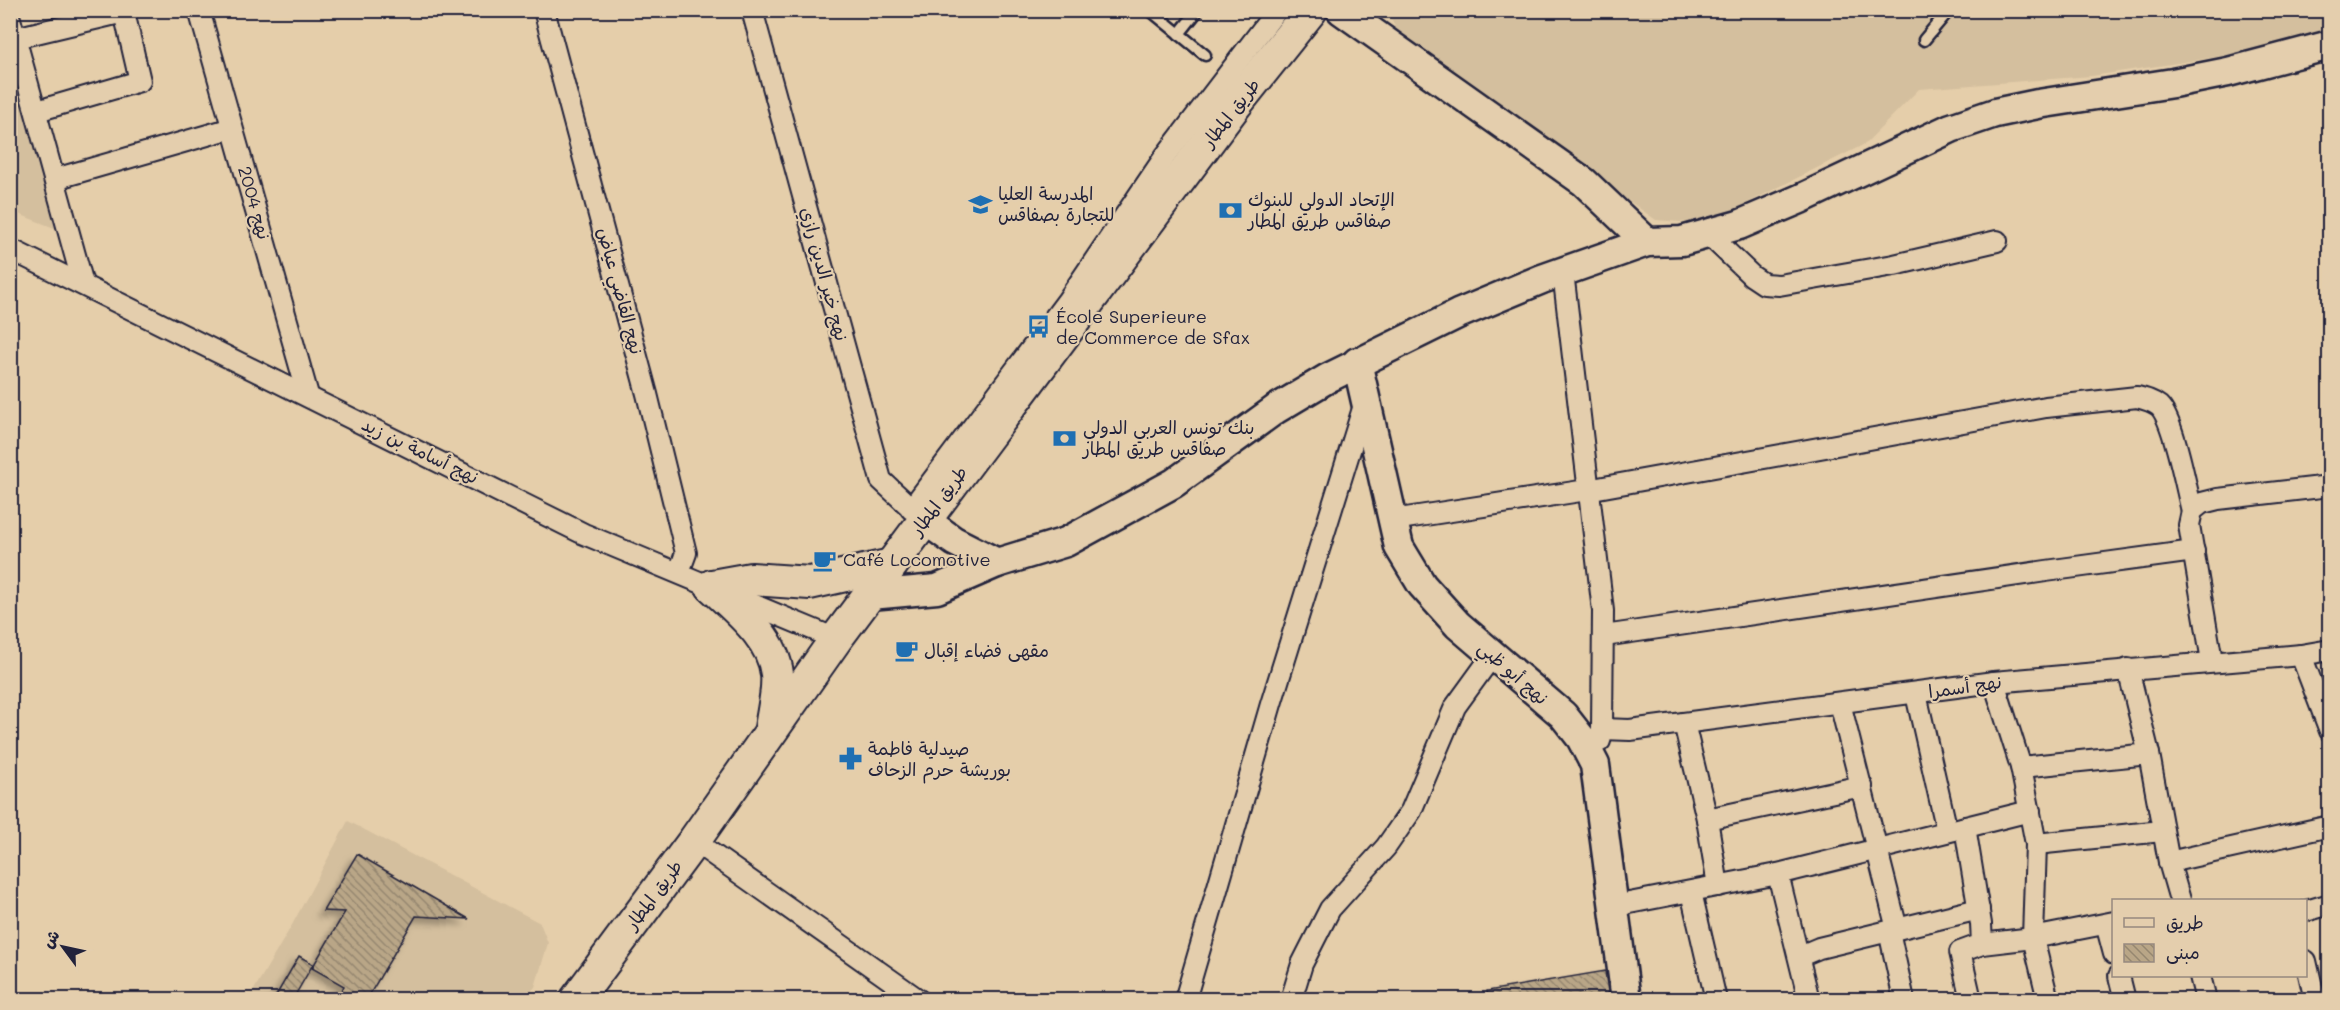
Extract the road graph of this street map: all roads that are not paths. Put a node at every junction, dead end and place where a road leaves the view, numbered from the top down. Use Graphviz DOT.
graph roads {
  1 [pos="199,10"];
  2 [pos="544,10"];
  3 [pos="752,10"];
  4 [pos="1150,10"];
  5 [pos="1198,10"];
  6 [pos="1277,10"];
  7 [pos="1311,10"];
  8 [pos="1341,10"];
  9 [pos="1949,10"];
  10 [pos="127,11"];
  11 [pos="13,29"];
  12 [pos="1179,34"];
  13 [pos="1924,40"];
  14 [pos="2330,45"];
  15 [pos="1206,55"];
  16 [pos="36,111"];
  17 [pos="232,128"];
  18 [pos="55,179"];
  19 [pos="1709,235"];
  20 [pos="1997,241"];
  21 [pos="1647,242"];
  22 [pos="10,249"];
  23 [pos="1563,272"];
  24 [pos="83,284"];
  25 [pos="1357,362"];
  26 [pos="308,395"];
  27 [pos="1366,396"];
  28 [pos="2330,486"];
  29 [pos="1587,489"];
  30 [pos="2192,511"];
  31 [pos="918,515"];
  32 [pos="1393,520"];
  33 [pos="2194,551"];
  34 [pos="997,563"];
  35 [pos="891,565"];
  36 [pos="679,572"];
  37 [pos="712,586"];
  38 [pos="870,595"];
  39 [pos="1604,636"];
  40 [pos="836,639"];
  41 [pos="2330,650"];
  42 [pos="2301,655"];
  43 [pos="1492,656"];
  44 [pos="2212,661"];
  45 [pos="2128,669"];
  46 [pos="1994,682"];
  47 [pos="1916,694"];
  48 [pos="1840,703"];
  49 [pos="1684,723"];
  50 [pos="1602,729"];
  51 [pos="771,730"];
  52 [pos="2330,731"];
  53 [pos="2149,754"];
  54 [pos="1595,765"];
  55 [pos="2021,767"];
  56 [pos="1862,786"];
  57 [pos="2030,811"];
  58 [pos="1707,819"];
  59 [pos="2330,826"];
  60 [pos="1956,829"];
  61 [pos="2162,831"];
  62 [pos="694,841"];
  63 [pos="2036,844"];
  64 [pos="1877,849"];
  65 [pos="2169,862"];
  66 [pos="1778,874"];
  67 [pos="1718,886"];
  68 [pos="1691,892"];
  69 [pos="2180,899"];
  70 [pos="2330,904"];
  71 [pos="1614,906"];
  72 [pos="1979,909"];
  73 [pos="2307,911"];
  74 [pos="2110,923"];
  75 [pos="1893,930"];
  76 [pos="2033,938"];
  77 [pos="2112,938"];
  78 [pos="1982,944"];
  79 [pos="1800,956"];
  80 [pos="2307,965"];
  81 [pos="2120,977"];
  82 [pos="2200,977"];
  83 [pos="576,999"];
  84 [pos="919,999"];
  85 [pos="1185,999"];
  86 [pos="1291,999"];
  87 [pos="1626,999"];
  88 [pos="1716,999"];
  89 [pos="1809,999"];
  90 [pos="1904,999"];
  91 [pos="1971,999"];
  92 [pos="2048,999"];
  93 [pos="2125,999"];
  94 [pos="2206,999"];
  95 [pos="2315,999"];
  1 -- 17 [label="street, نهج 2004"];
  2 -- 36 [label="street, نهج القاضي عياض"];
  3 -- 31 [label="street, نهج خير الدين رازي"];
  4 -- 12 [label="lane"];
  5 -- 12 [label="lane"];
  6 -- 31 [label="street"];
  7 -- 31 [label="main road, طريق المطار"];
  8 -- 21 [label="main road"];
  9 -- 13 [label="lane"];
  10 -- 11 [label="street"];
  10 -- 16 [label="street"];
  11 -- 16 [label="street"];
  12 -- 15 [label="lane"];
  14 -- 19 [label="main road"];
  16 -- 18 [label="street"];
  17 -- 18 [label="street"];
  17 -- 26 [label="street, نهج 2004"];
  18 -- 24 [label="street"];
  19 -- 20 [label="street"];
  19 -- 21 [label="main road"];
  21 -- 23 [label="main road"];
  22 -- 24 [label="street, نهج أسامة بن زيد"];
  23 -- 25 [label="main road"];
  23 -- 29 [label="street"];
  24 -- 26 [label="street, نهج أسامة بن زيد"];
  25 -- 27 [label="main road, نهج أبو ظبي"];
  25 -- 34 [label="main road"];
  26 -- 36 [label="street, نهج أسامة بن زيد"];
  27 -- 32 [label="main road, نهج أبو ظبي"];
  27 -- 85 [label="street"];
  28 -- 30 [label="street"];
  29 -- 30 [label="street"];
  29 -- 32 [label="street"];
  29 -- 39 [label="street"];
  30 -- 33 [label="street"];
  31 -- 34 [label="main road"];
  31 -- 35 [label="main road, طريق المطار"];
  32 -- 43 [label="main road, نهج أبو ظبي"];
  33 -- 39 [label="street"];
  33 -- 44 [label="street"];
  34 -- 38 [label="main road"];
  35 -- 37 [label="main road"];
  35 -- 38 [label="main road, طريق المطار"];
  36 -- 37 [label="street, نهج أسامة بن زيد"];
  37 -- 40 [label="street, نهج أسامة بن زيد"];
  37 -- 51 [label="main road"];
  38 -- 40 [label="main road, طريق المطار"];
  39 -- 50 [label="street"];
  40 -- 51 [label="main road, طريق المطار"];
  41 -- 42 [label="street, نهج أسمرا"];
  42 -- 44 [label="street, نهج أسمرا"];
  42 -- 52 [label="street"];
  43 -- 54 [label="main road, نهج أبو ظبي"];
  43 -- 86 [label="street"];
  44 -- 45 [label="street, نهج أسمرا"];
  45 -- 46 [label="street, نهج أسمرا"];
  45 -- 53 [label="street"];
  46 -- 47 [label="street, نهج أسمرا"];
  46 -- 55 [label="street"];
  47 -- 48 [label="street, نهج أسمرا"];
  47 -- 60 [label="street"];
  48 -- 49 [label="street, نهج أسمرا"];
  48 -- 56 [label="street"];
  49 -- 50 [label="street, نهج أسمرا"];
  49 -- 58 [label="street"];
  50 -- 54 [label="street"];
  51 -- 62 [label="main road, طريق المطار"];
  53 -- 55 [label="street"];
  53 -- 61 [label="street"];
  54 -- 71 [label="main road, نهج أبو ظبي"];
  55 -- 57 [label="street"];
  56 -- 58 [label="street"];
  56 -- 64 [label="street"];
  57 -- 60 [label="street"];
  57 -- 63 [label="street"];
  58 -- 67 [label="street"];
  59 -- 65 [label="street"];
  60 -- 64 [label="street"];
  60 -- 72 [label="street"];
  61 -- 63 [label="street"];
  61 -- 65 [label="street"];
  62 -- 83 [label="main road, طريق المطار"];
  62 -- 84 [label="street"];
  63 -- 76 [label="street"];
  64 -- 66 [label="street"];
  64 -- 75 [label="street"];
  65 -- 69 [label="street"];
  66 -- 67 [label="street"];
  66 -- 79 [label="street"];
  67 -- 68 [label="street"];
  68 -- 71 [label="street"];
  68 -- 88 [label="street"];
  70 -- 73 [label="street"];
  71 -- 87 [label="main road, نهج أبو ظبي"];
  72 -- 75 [label="street"];
  72 -- 78 [label="street"];
  74 -- 76 [label="street"];
  74 -- 77 [label="street"];
  75 -- 79 [label="street"];
  75 -- 90 [label="street"];
  76 -- 78 [label="street"];
  76 -- 92 [label="street"];
  78 -- 91 [label="street"];
  79 -- 89 [label="street"];
  80 -- 95 [label="street"];
  81 -- 93 [label="street"];
  82 -- 94 [label="street"];
}
